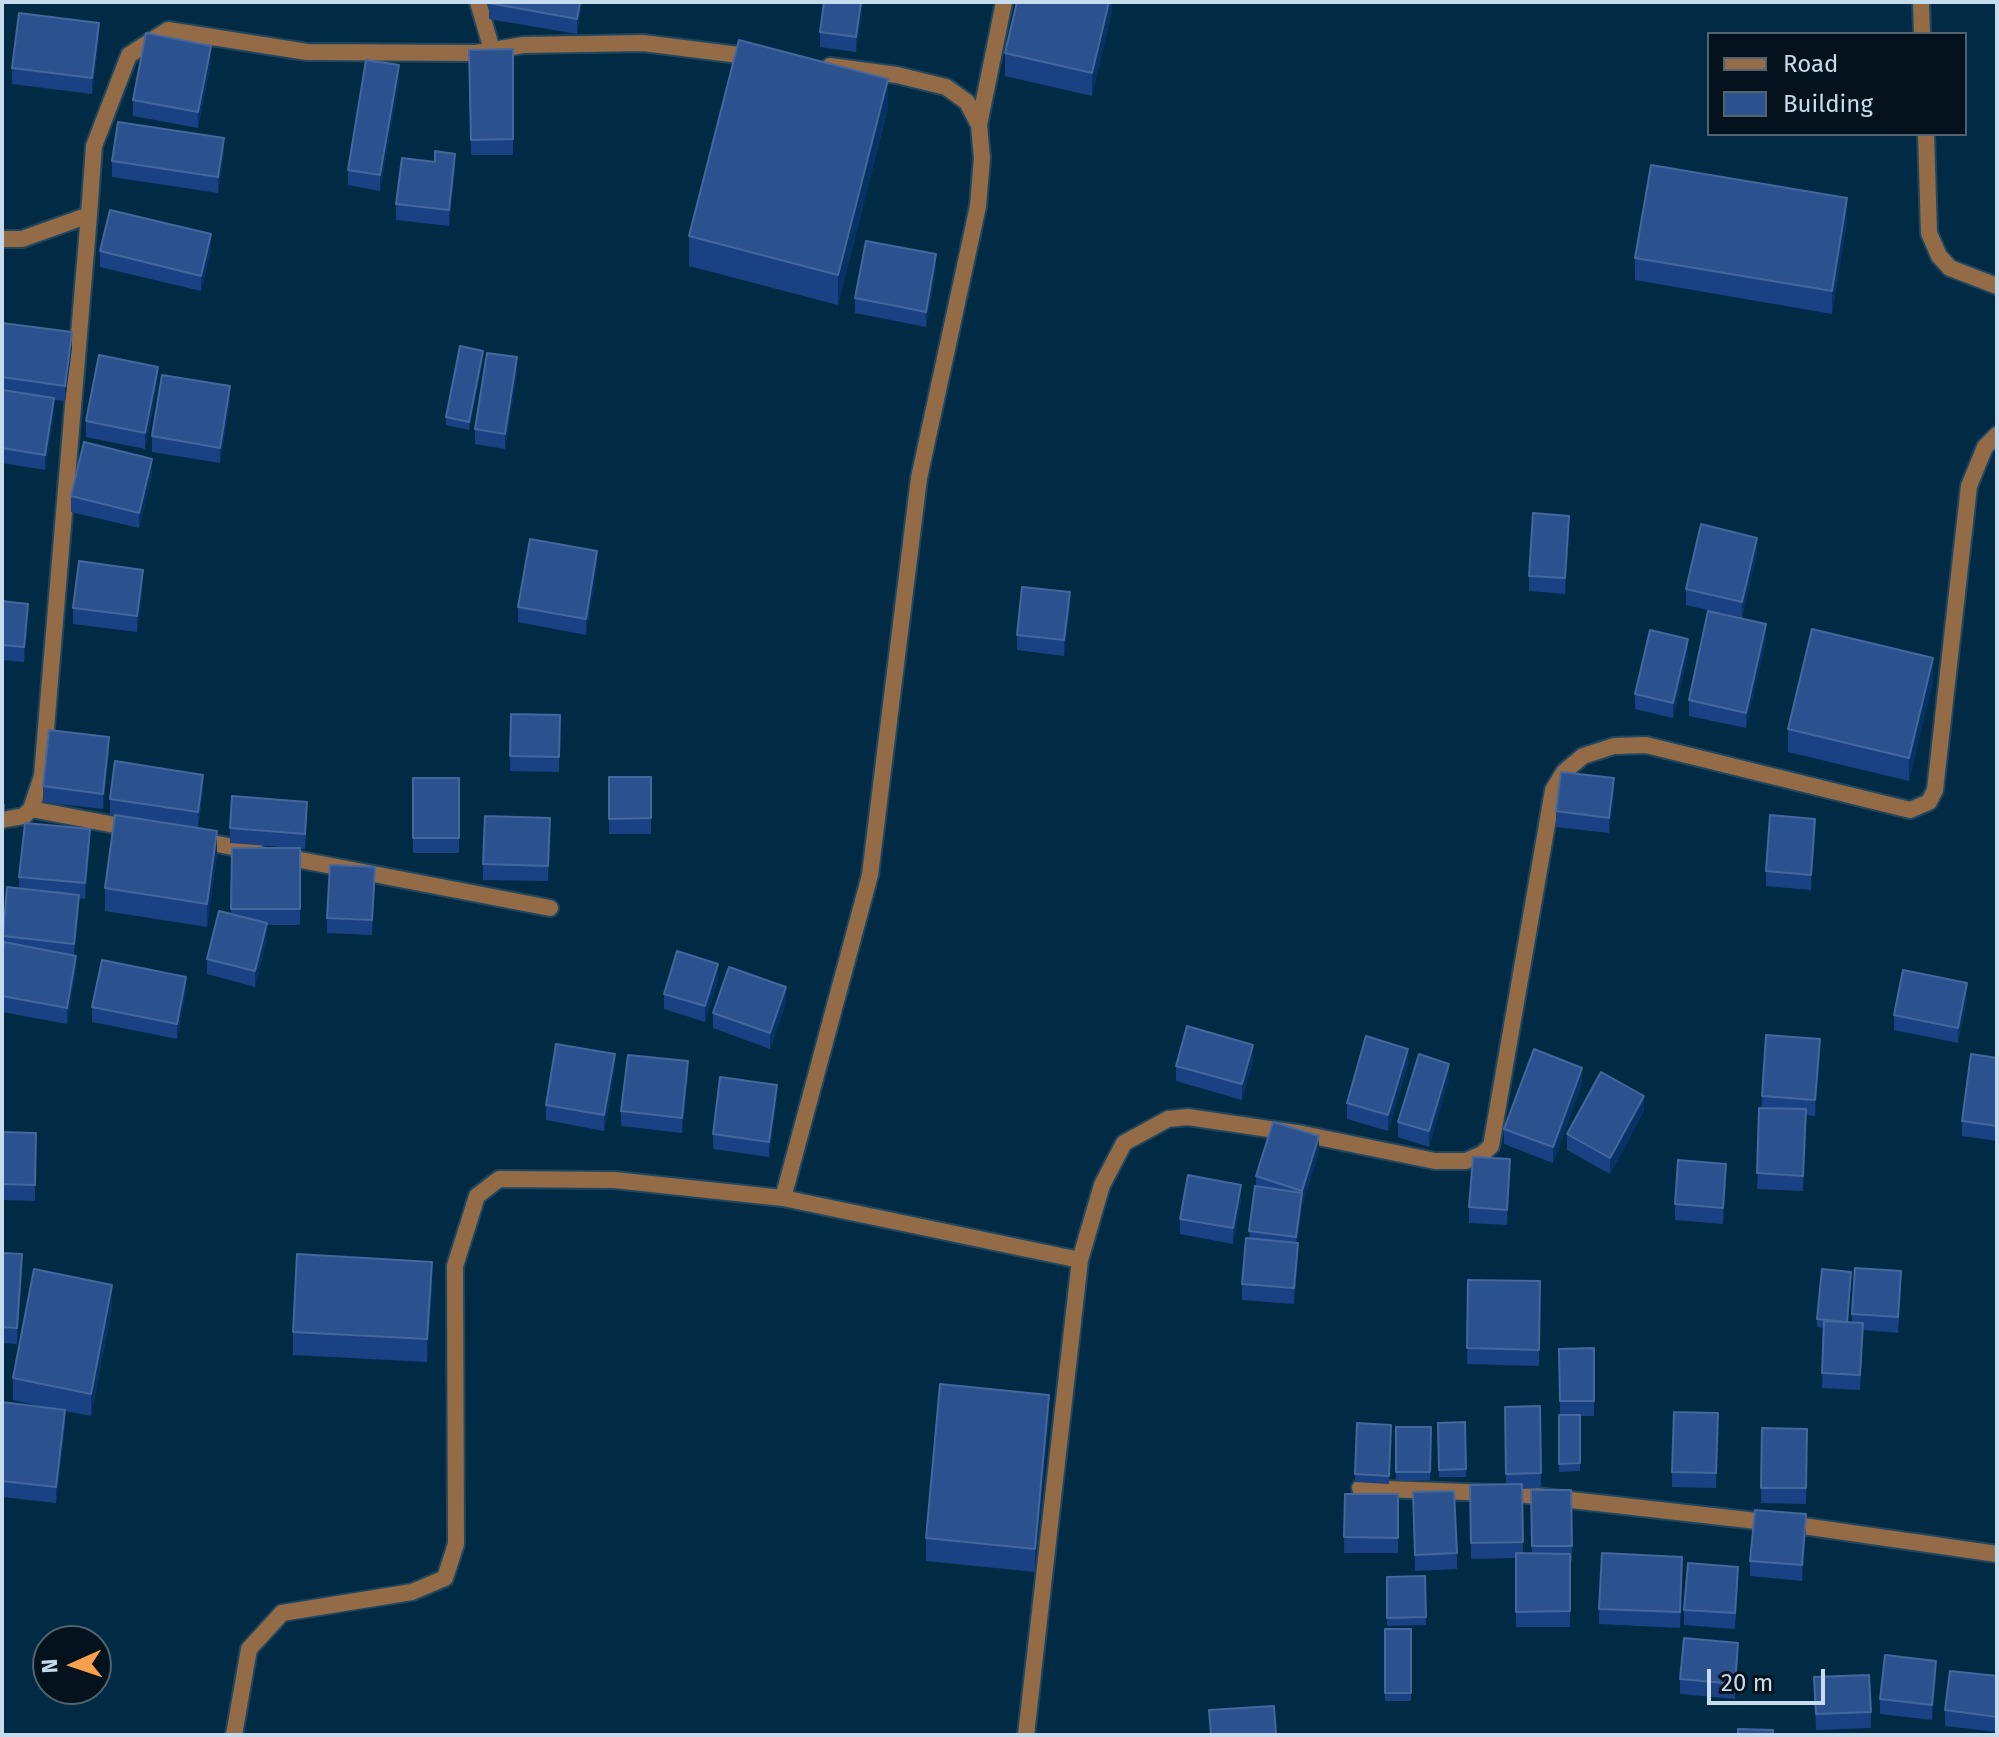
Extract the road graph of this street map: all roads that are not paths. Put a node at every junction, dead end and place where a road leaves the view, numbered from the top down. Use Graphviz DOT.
graph roads {
  1 [pos="478,2"];
  2 [pos="1004,2"];
  3 [pos="1921,2"];
  4 [pos="1922,32"];
  5 [pos="492,50"];
  6 [pos="770,59"];
  7 [pos="817,65"];
  8 [pos="979,125"];
  9 [pos="1926,136"];
  10 [pos="89,215"];
  11 [pos="2,239"];
  12 [pos="1997,286"];
  13 [pos="1997,435"];
  14 [pos="31,809"];
  15 [pos="2,820"];
  16 [pos="153,832"];
  17 [pos="184,838"];
  18 [pos="550,908"];
  19 [pos="783,1198"];
  20 [pos="1080,1260"];
  21 [pos="1360,1488"];
  22 [pos="1997,1554"];
  23 [pos="234,1735"];
  24 [pos="1026,1735"];
  1 -- 5 [label="street"];
  2 -- 8 [label="street"];
  3 -- 4 [label="street"];
  5 -- 6 [label="street"];
  5 -- 10 [label="street"];
  7 -- 8 [label="street"];
  8 -- 19 [label="street"];
  9 -- 12 [label="street"];
  10 -- 11 [label="street"];
  10 -- 14 [label="street"];
  13 -- 20 [label="street"];
  14 -- 15 [label="street"];
  14 -- 16 [label="street"];
  17 -- 18 [label="street"];
  19 -- 20 [label="street"];
  19 -- 23 [label="street"];
  20 -- 24 [label="street"];
  21 -- 22 [label="street"];
}
